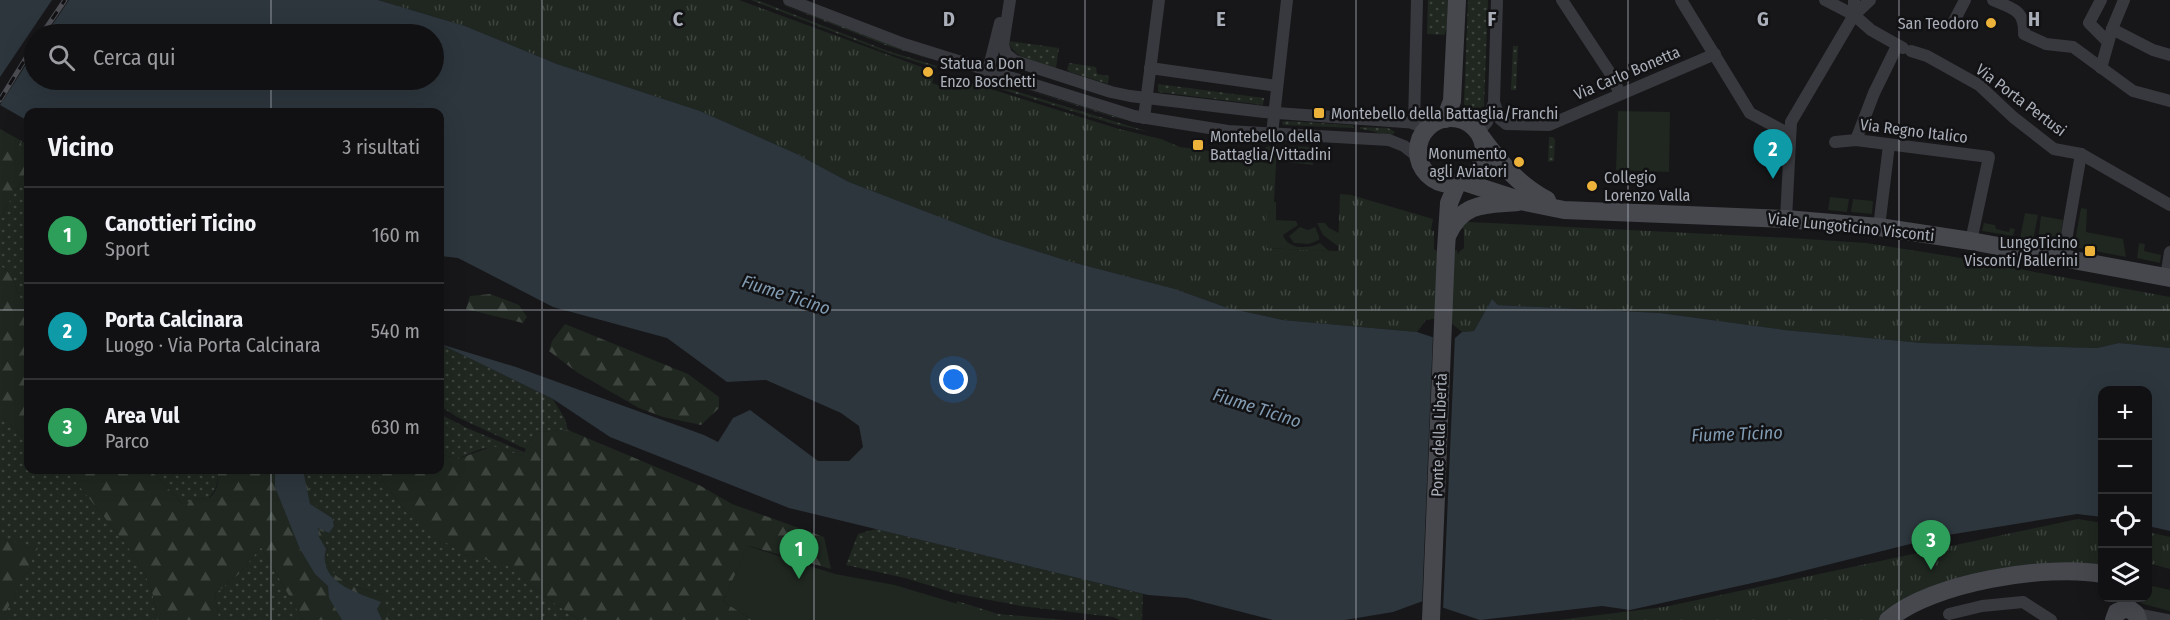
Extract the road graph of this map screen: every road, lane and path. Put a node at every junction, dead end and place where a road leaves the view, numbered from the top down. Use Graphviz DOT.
graph roads {
  1 [pos="789,0"];
  2 [pos="1159,0"];
  3 [pos="1287,0"];
  4 [pos="1418,0"];
  5 [pos="1457,0"];
  6 [pos="1497,0"];
  7 [pos="1562,0"];
  8 [pos="1681,0"];
  9 [pos="1826,0"];
  10 [pos="1854,0"];
  11 [pos="1870,0"];
  12 [pos="1965,0"];
  13 [pos="1992,0"];
  14 [pos="2101,0"];
  15 [pos="2124,0"];
  16 [pos="1008,5"];
  17 [pos="1854,15"];
  18 [pos="1952,25"];
  19 [pos="2112,29"];
  20 [pos="2108,42"];
  21 [pos="1904,48"];
  22 [pos="1715,54"];
  23 [pos="2170,55"];
  24 [pos="1150,68"];
  25 [pos="2101,68"];
  26 [pos="984,70"];
  27 [pos="1277,86"];
  28 [pos="1620,94"];
  29 [pos="1147,98"];
  30 [pos="2170,100"];
  31 [pos="1494,102"];
  32 [pos="1274,113"];
  33 [pos="1144,118"];
  34 [pos="1438,121"];
  35 [pos="1272,134"];
  36 [pos="1790,134"];
  37 [pos="1480,135"];
  38 [pos="1856,140"];
  39 [pos="1835,142"];
  40 [pos="1889,144"];
  41 [pos="2081,154"];
  42 [pos="1418,157"];
  43 [pos="1454,183"];
  44 [pos="1526,202"];
  45 [pos="2170,205"];
  46 [pos="1564,210"];
  47 [pos="1786,219"];
  48 [pos="1879,226"];
  49 [pos="1971,241"];
  50 [pos="1447,242"];
  51 [pos="2170,252"];
  52 [pos="2063,258"];
  53 [pos="2168,277"];
  54 [pos="2098,573"];
  55 [pos="1939,594"];
  56 [pos="2127,610"];
  57 [pos="1953,617"];
  58 [pos="1431,620"];
  59 [pos="1888,620"];
  60 [pos="2051,620"];
  61 [pos="2167,620"];
  1 -- 26 [label="street"];
  2 -- 24 [label="street"];
  3 -- 27 [label="street"];
  4 -- 34 [label="street"];
  5 -- 34 [label="main road"];
  6 -- 31 [label="street"];
  7 -- 28 [label="street"];
  8 -- 22 [label="street"];
  9 -- 17 [label="street, Via Porta Pertusi"];
  10 -- 17 [label="street"];
  11 -- 17 [label="street"];
  12 -- 18 [label="street"];
  13 -- 25 [label="street"];
  14 -- 20 [label="street"];
  15 -- 19 [label="street"];
  16 -- 26 [label="street"];
  16 -- 29 [label="street"];
  17 -- 21 [label="street, Via Porta Pertusi"];
  17 -- 36 [label="street"];
  19 -- 20 [label="street"];
  19 -- 23 [label="street"];
  20 -- 25 [label="street"];
  21 -- 38 [label="street"];
  21 -- 41 [label="street, Via Porta Pertusi"];
  22 -- 28 [label="street, Via Carlo Bonetta"];
  22 -- 36 [label="street"];
  24 -- 27 [label="street"];
  24 -- 29 [label="street"];
  25 -- 30 [label="street"];
  26 -- 33 [label="street"];
  27 -- 32 [label="street"];
  28 -- 31 [label="street, Via Carlo Bonetta"];
  29 -- 32 [label="street"];
  29 -- 33 [label="street"];
  31 -- 37 [label="street"];
  32 -- 34 [label="street"];
  32 -- 35 [label="street"];
  33 -- 35 [label="street"];
  34 -- 37 [label="main road"];
  34 -- 42 [label="main road"];
  35 -- 42 [label="street"];
  36 -- 47 [label="street"];
  37 -- 43 [label="main road"];
  37 -- 46 [label="main road, Viale Lungoticino Visconti"];
  38 -- 39 [label="street, Via Regno Italico"];
  38 -- 40 [label="street, Via Regno Italico"];
  40 -- 48 [label="street"];
  40 -- 49 [label="street, Via Regno Italico"];
  41 -- 45 [label="street, Via Porta Pertusi"];
  41 -- 52 [label="street"];
  42 -- 43 [label="main road"];
  43 -- 44 [label="main road, Viale Lungoticino Visconti"];
  43 -- 50 [label="main road, Ponte della Libertà"];
  44 -- 46 [label="main road, Viale Lungoticino Visconti"];
  44 -- 50 [label="main road"];
  46 -- 47 [label="main road, Viale Lungoticino Visconti"];
  47 -- 48 [label="main road, Viale Lungoticino Visconti"];
  48 -- 49 [label="main road, Viale Lungoticino Visconti"];
  49 -- 52 [label="main road, Viale Lungoticino Visconti"];
  50 -- 58 [label="main road, Ponte della Libertà"];
  51 -- 53 [label="street"];
  52 -- 53 [label="main road, Viale Lungoticino Visconti"];
  54 -- 55 [label="main road"];
  55 -- 57 [label="street"];
  55 -- 59 [label="main road"];
  56 -- 61 [label="street"];
  57 -- 60 [label="street"];
}
